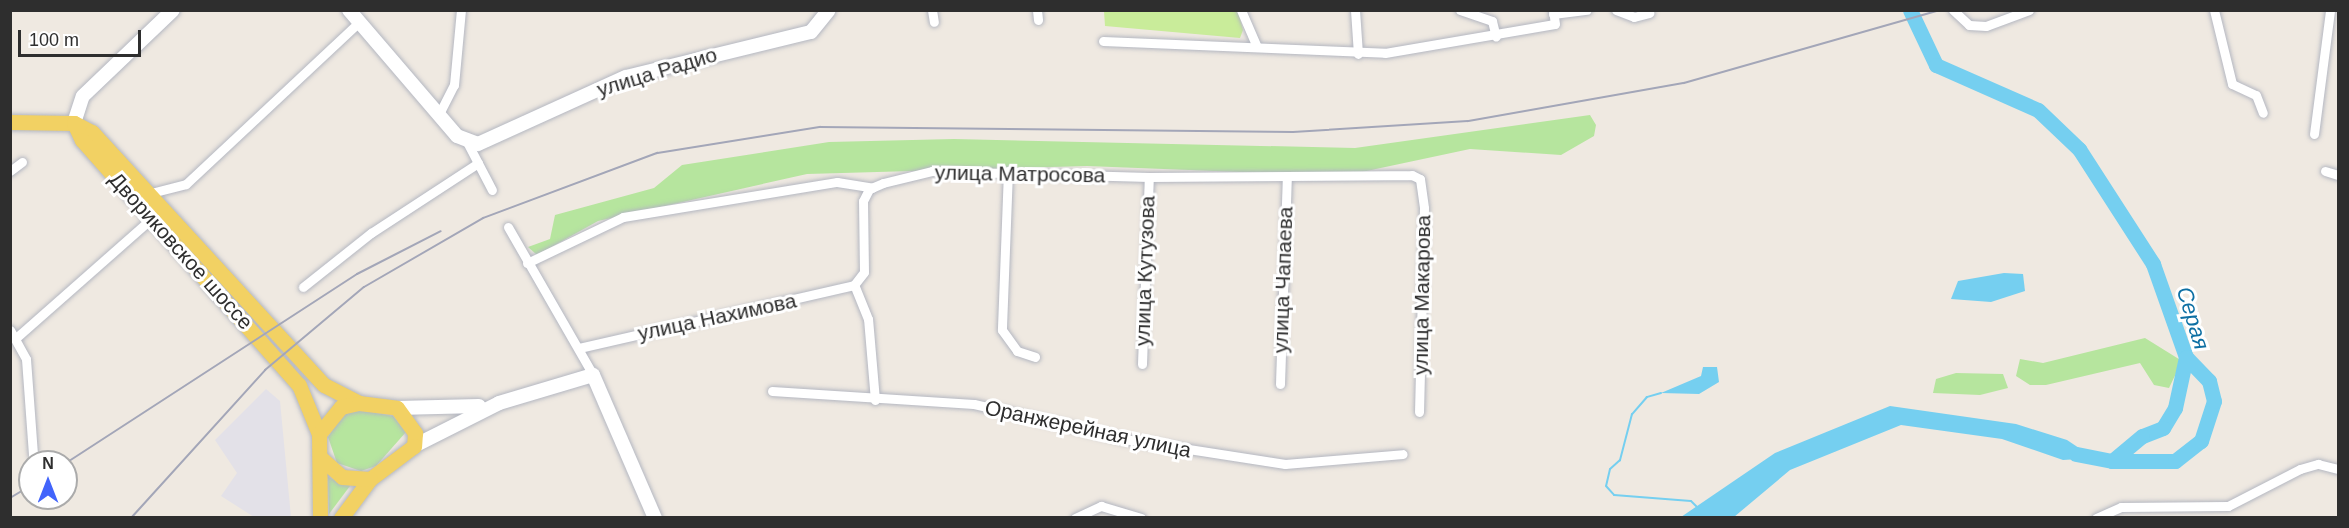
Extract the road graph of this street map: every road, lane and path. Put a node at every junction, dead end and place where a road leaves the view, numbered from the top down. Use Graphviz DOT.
graph roads {
  1 [pos="173,10"];
  2 [pos="349,10"];
  3 [pos="461,10"];
  4 [pos="932,10"];
  5 [pos="1241,10"];
  6 [pos="1355,10"];
  7 [pos="1460,10"];
  8 [pos="1587,10"];
  9 [pos="1616,10"];
  10 [pos="2029,10"];
  11 [pos="2214,10"];
  12 [pos="2330,10"];
  13 [pos="1553,12"];
  14 [pos="1649,13"];
  15 [pos="828,14"];
  16 [pos="1955,14"];
  17 [pos="359,22"];
  18 [pos="934,22"];
  19 [pos="1496,37"];
  20 [pos="1103,41"];
  21 [pos="1257,46"];
  22 [pos="1358,54"];
  23 [pos="2263,113"];
  24 [pos="438,116"];
  25 [pos="10,122"];
  26 [pos="74,123"];
  27 [pos="2314,134"];
  28 [pos="462,139"];
  29 [pos="22,162"];
  30 [pos="478,163"];
  31 [pos="10,171"];
  32 [pos="1008,171"];
  33 [pos="2325,171"];
  34 [pos="2338,175"];
  35 [pos="1149,177"];
  36 [pos="1287,177"];
  37 [pos="1420,179"];
  38 [pos="873,188"];
  39 [pos="492,190"];
  40 [pos="147,195"];
  41 [pos="151,219"];
  42 [pos="508,227"];
  43 [pos="527,263"];
  44 [pos="854,285"];
  45 [pos="303,287"];
  46 [pos="13,334"];
  47 [pos="579,348"];
  48 [pos="1035,357"];
  49 [pos="1142,364"];
  50 [pos="593,375"];
  51 [pos="1280,384"];
  52 [pos="772,391"];
  53 [pos="875,400"];
  54 [pos="359,403"];
  55 [pos="499,403"];
  56 [pos="397,408"];
  57 [pos="1419,412"];
  58 [pos="319,434"];
  59 [pos="414,446"];
  60 [pos="33,450"];
  61 [pos="1403,453"];
  62 [pos="321,458"];
  63 [pos="2338,469"];
  64 [pos="370,479"];
  65 [pos="320,518"];
  66 [pos="342,518"];
  67 [pos="655,518"];
  68 [pos="1075,518"];
  69 [pos="1141,518"];
  70 [pos="2096,518"];
  1 -- 26 [label="street"];
  2 -- 17 [label="street"];
  3 -- 24 [label="street"];
  4 -- 18 [label="street"];
  5 -- 21 [label="street"];
  6 -- 22 [label="street"];
  7 -- 19 [label="street"];
  8 -- 13 [label="street"];
  9 -- 14 [label="street"];
  10 -- 16 [label="street"];
  11 -- 23 [label="street"];
  12 -- 27 [label="street"];
  13 -- 19 [label="street"];
  15 -- 28 [label="street, улица Радио"];
  17 -- 24 [label="street"];
  17 -- 40 [label="street"];
  19 -- 22 [label="street"];
  20 -- 21 [label="street"];
  21 -- 22 [label="street"];
  24 -- 28 [label="street"];
  25 -- 26 [label="main road"];
  26 -- 40 [label="main road"];
  26 -- 41 [label="main road, Двориковское шоссе"];
  28 -- 30 [label="street"];
  29 -- 31 [label="street"];
  30 -- 39 [label="street"];
  30 -- 45 [label="street"];
  32 -- 35 [label="street, улица Матросова"];
  32 -- 38 [label="street, улица Матросова"];
  32 -- 48 [label="street"];
  33 -- 34 [label="street"];
  35 -- 36 [label="street, улица Матросова"];
  35 -- 49 [label="street, улица Кутузова"];
  36 -- 37 [label="street, улица Матросова"];
  36 -- 51 [label="street, улица Чапаева"];
  37 -- 57 [label="street, улица Макарова"];
  38 -- 43 [label="street, улица Матросова"];
  38 -- 44 [label="street"];
  40 -- 54 [label="main road"];
  41 -- 46 [label="street"];
  41 -- 58 [label="main road, Двориковское шоссе"];
  42 -- 43 [label="street"];
  43 -- 47 [label="street"];
  44 -- 47 [label="street, улица Нахимова"];
  44 -- 53 [label="street"];
  46 -- 60 [label="street"];
  47 -- 50 [label="street"];
  50 -- 55 [label="street"];
  50 -- 67 [label="street"];
  52 -- 53 [label="street, Оранжерейная улица"];
  53 -- 61 [label="street, Оранжерейная улица"];
  54 -- 56 [label="main road"];
  54 -- 58 [label="main road"];
  55 -- 56 [label="street"];
  55 -- 59 [label="street"];
  56 -- 59 [label="main road"];
  58 -- 62 [label="main road"];
  59 -- 64 [label="main road"];
  62 -- 64 [label="main road"];
  62 -- 65 [label="main road"];
  63 -- 70 [label="street"];
  64 -- 66 [label="main road"];
  68 -- 69 [label="street"];
}
